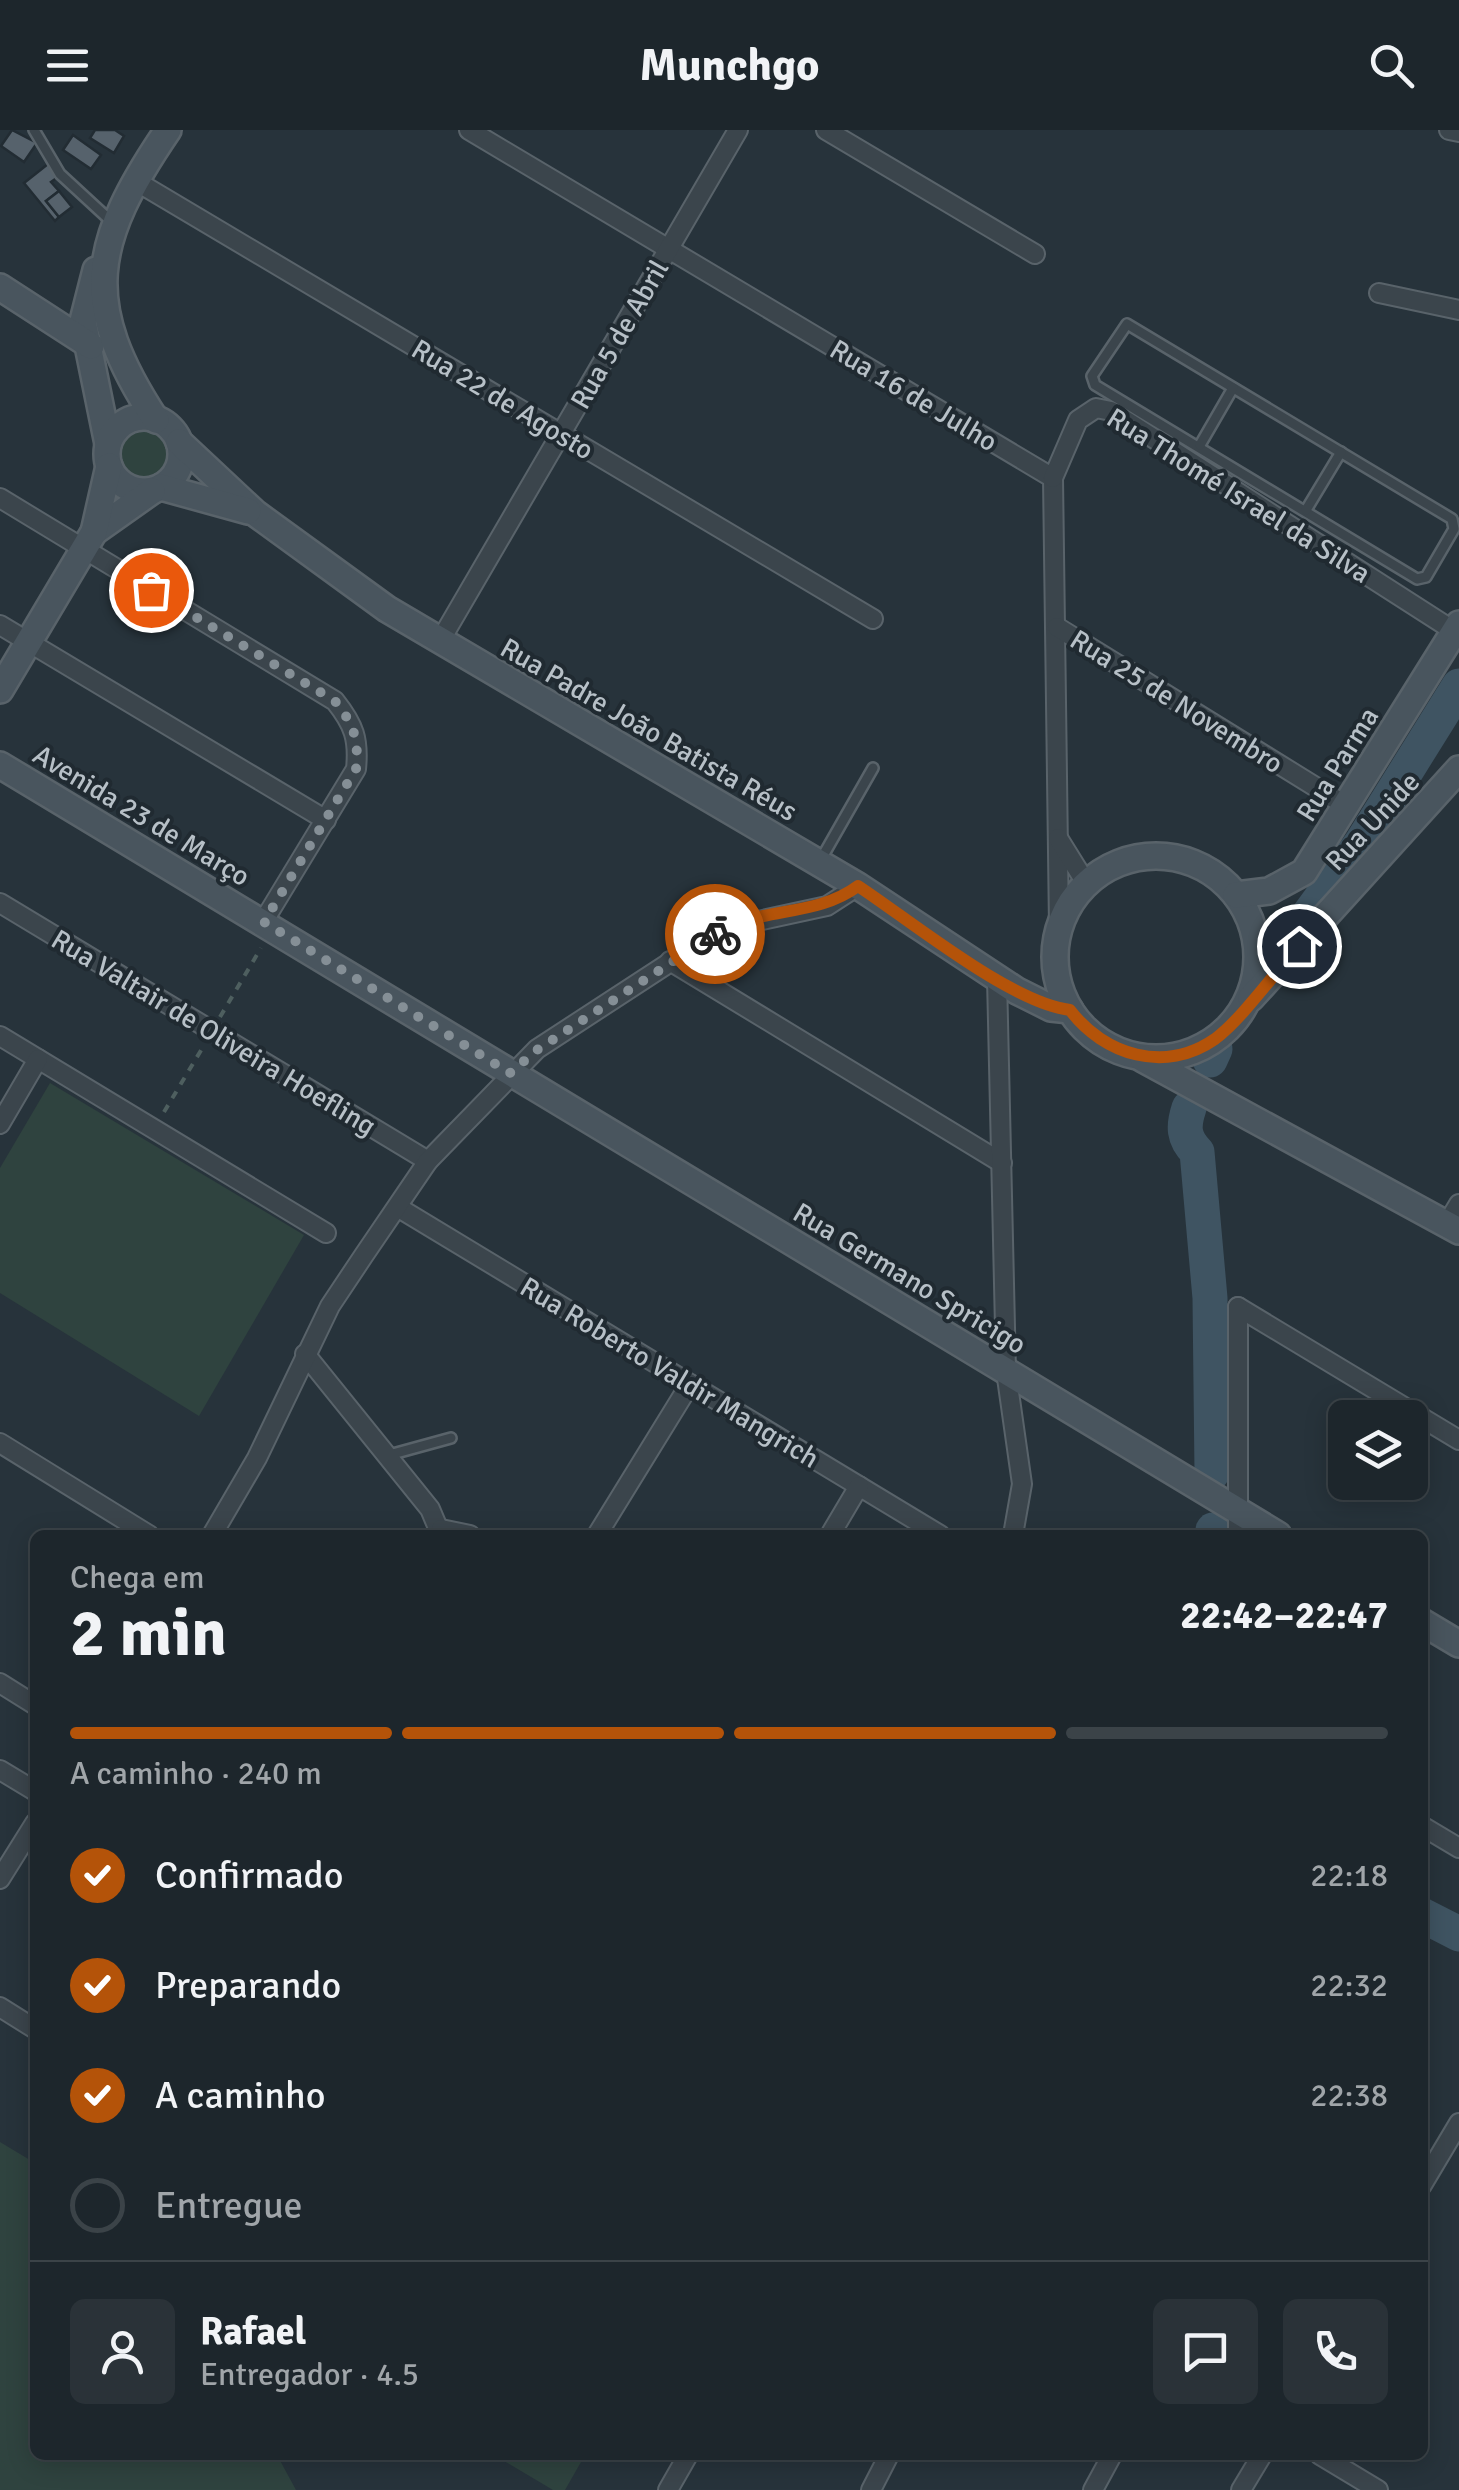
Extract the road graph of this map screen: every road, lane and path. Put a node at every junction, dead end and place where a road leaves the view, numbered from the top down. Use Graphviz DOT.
graph roads {
  1 [pos="34,130"];
  2 [pos="168,130"];
  3 [pos="469,130"];
  4 [pos="738,130"];
  5 [pos="826,130"];
  6 [pos="1448,130"];
  7 [pos="1459,132"];
  8 [pos="134,180"];
  9 [pos="111,236"];
  10 [pos="668,249"];
  11 [pos="1035,254"];
  12 [pos="0,287"];
  13 [pos="88,291"];
  14 [pos="1379,293"];
  15 [pos="1459,310"];
  16 [pos="56,322"];
  17 [pos="86,342"];
  18 [pos="126,374"];
  19 [pos="1234,388"];
  20 [pos="156,420"];
  21 [pos="561,434"];
  22 [pos="178,442"];
  23 [pos="1200,445"];
  24 [pos="1341,452"];
  25 [pos="109,455"];
  26 [pos="1053,478"];
  27 [pos="1238,478"];
  28 [pos="157,489"];
  29 [pos="0,498"];
  30 [pos="1306,510"];
  31 [pos="255,513"];
  32 [pos="89,540"];
  33 [pos="873,619"];
  34 [pos="0,625"];
  35 [pos="1057,627"];
  36 [pos="1457,627"];
  37 [pos="440,641"];
  38 [pos="28,642"];
  39 [pos="0,690"];
  40 [pos="0,765"];
  41 [pos="873,768"];
  42 [pos="1459,769"];
  43 [pos="1348,806"];
  44 [pos="326,820"];
  45 [pos="1055,833"];
  46 [pos="819,863"];
  47 [pos="1086,883"];
  48 [pos="858,886"];
  49 [pos="1236,895"];
  50 [pos="0,903"];
  51 [pos="264,922"];
  52 [pos="1059,926"];
  53 [pos="670,961"];
  54 [pos="1056,972"];
  55 [pos="1007,984"];
  56 [pos="1248,1002"];
  57 [pos="1070,1010"];
  58 [pos="0,1036"];
  59 [pos="1200,1047"];
  60 [pos="1136,1056"];
  61 [pos="38,1059"];
  62 [pos="510,1073"];
  63 [pos="1219,1102"];
  64 [pos="0,1124"];
  65 [pos="428,1161"];
  66 [pos="1002,1163"];
  67 [pos="399,1208"];
  68 [pos="1455,1220"];
  69 [pos="326,1232"];
  70 [pos="306,1354"];
  71 [pos="1006,1371"];
  72 [pos="690,1384"];
  73 [pos="452,1438"];
  74 [pos="1459,1440"];
  75 [pos="0,1443"];
  76 [pos="389,1454"];
  77 [pos="859,1486"];
  78 [pos="1238,1523"];
  79 [pos="140,1530"];
  80 [pos="215,1530"];
  81 [pos="440,1530"];
  82 [pos="600,1530"];
  83 [pos="833,1530"];
  84 [pos="932,1530"];
  85 [pos="1014,1530"];
  86 [pos="1428,1626"];
  87 [pos="1459,1644"];
  88 [pos="0,1683"];
  89 [pos="30,1702"];
  90 [pos="0,1770"];
  91 [pos="30,1788"];
  92 [pos="1428,1830"];
  93 [pos="30,1832"];
  94 [pos="1459,1848"];
  95 [pos="0,1879"];
  96 [pos="0,2007"];
  97 [pos="30,2026"];
  98 [pos="1459,2123"];
  99 [pos="1428,2174"];
  100 [pos="685,2460"];
  101 [pos="886,2460"];
  102 [pos="1109,2460"];
  103 [pos="1259,2460"];
  104 [pos="1328,2460"];
  105 [pos="668,2490"];
  106 [pos="870,2490"];
  107 [pos="1092,2490"];
  108 [pos="1240,2490"];
  109 [pos="1378,2490"];
  1 -- 9 [label="lane"];
  2 -- 8 [label="main road"];
  3 -- 10 [label="street, Rua 16 de Julho"];
  4 -- 10 [label="street, Rua 5 de Abril"];
  5 -- 11 [label="street"];
  6 -- 7 [label="street"];
  8 -- 9 [label="main road"];
  8 -- 21 [label="street, Rua 22 de Agosto"];
  9 -- 13 [label="main road"];
  9 -- 18 [label="main road"];
  10 -- 21 [label="street, Rua 5 de Abril"];
  10 -- 26 [label="street, Rua 16 de Julho"];
  12 -- 16 [label="main road"];
  13 -- 16 [label="main road"];
  13 -- 17 [label="main road"];
  14 -- 15 [label="street"];
  16 -- 17 [label="main road"];
  17 -- 18 [label="main road"];
  17 -- 25 [label="main road"];
  18 -- 20 [label="main road"];
  19 -- 23 [label="lane"];
  19 -- 23 [label="lane"];
  19 -- 24 [label="lane"];
  20 -- 22 [label="main road"];
  20 -- 25 [label="main road"];
  21 -- 33 [label="street, Rua 22 de Agosto"];
  21 -- 37 [label="street, Rua 5 de Abril"];
  22 -- 28 [label="main road"];
  22 -- 31 [label="main road, Rua Padre João Batista Réus"];
  23 -- 27 [label="lane"];
  24 -- 30 [label="lane"];
  24 -- 30 [label="lane"];
  25 -- 28 [label="main road"];
  25 -- 32 [label="main road"];
  26 -- 27 [label="street, Rua Thomé Israel da Silva"];
  26 -- 35 [label="street"];
  27 -- 30 [label="lane"];
  27 -- 36 [label="street, Rua Thomé Israel da Silva"];
  28 -- 31 [label="main road, Rua Padre João Batista Réus"];
  28 -- 32 [label="main road"];
  29 -- 32 [label="street"];
  31 -- 37 [label="main road, Rua Padre João Batista Réus"];
  32 -- 38 [label="main road"];
  32 -- 44 [label="street"];
  34 -- 38 [label="street"];
  35 -- 43 [label="street, Rua 25 de Novembro"];
  35 -- 45 [label="street"];
  36 -- 43 [label="main road, Rua Parma"];
  37 -- 46 [label="main road, Rua Padre João Batista Réus"];
  38 -- 39 [label="main road"];
  38 -- 44 [label="street"];
  40 -- 51 [label="main road, Avenida 23 de Março"];
  41 -- 46 [label="lane"];
  42 -- 56 [label="main road, Rua Unide"];
  43 -- 49 [label="main road, Rua Parma"];
  44 -- 51 [label="street"];
  45 -- 47 [label="street"];
  45 -- 52 [label="street"];
  46 -- 48 [label="main road, Rua Padre João Batista Réus"];
  47 -- 49 [label="main road"];
  47 -- 52 [label="main road"];
  48 -- 53 [label="street"];
  48 -- 55 [label="main road, Rua Padre João Batista Réus"];
  49 -- 56 [label="main road"];
  50 -- 65 [label="street, Rua Valtair de Oliveira Hoefling"];
  51 -- 62 [label="main road, Avenida 23 de Março"];
  52 -- 54 [label="main road"];
  53 -- 62 [label="street"];
  53 -- 66 [label="street"];
  54 -- 55 [label="main road"];
  54 -- 57 [label="main road"];
  55 -- 57 [label="main road, Rua Padre João Batista Réus"];
  55 -- 66 [label="street"];
  56 -- 59 [label="main road"];
  57 -- 60 [label="main road"];
  58 -- 61 [label="street"];
  59 -- 60 [label="main road"];
  59 -- 63 [label="main road"];
  60 -- 63 [label="main road"];
  61 -- 64 [label="street"];
  61 -- 69 [label="street"];
  62 -- 65 [label="street"];
  62 -- 71 [label="main road, Rua Germano Spricigo"];
  63 -- 68 [label="main road"];
  65 -- 67 [label="street"];
  66 -- 71 [label="street"];
  67 -- 70 [label="street"];
  67 -- 72 [label="street, Rua Roberto Valdir Mangrich"];
  70 -- 76 [label="street"];
  70 -- 80 [label="street"];
  71 -- 78 [label="main road, Rua Germano Spricigo"];
  71 -- 85 [label="street"];
  72 -- 77 [label="street, Rua Roberto Valdir Mangrich"];
  72 -- 82 [label="street"];
  73 -- 76 [label="lane"];
  74 -- 78 [label="street"];
  75 -- 79 [label="street"];
  76 -- 81 [label="street"];
  77 -- 83 [label="street"];
  77 -- 84 [label="street, Rua Roberto Valdir Mangrich"];
  86 -- 87 [label="main road"];
  88 -- 89 [label="street"];
  90 -- 91 [label="street"];
  92 -- 94 [label="street"];
  93 -- 95 [label="street"];
  96 -- 97 [label="street"];
  98 -- 99 [label="street"];
  100 -- 105 [label="street"];
  101 -- 106 [label="street"];
  102 -- 107 [label="street"];
  103 -- 108 [label="street"];
  104 -- 109 [label="street"];
}
